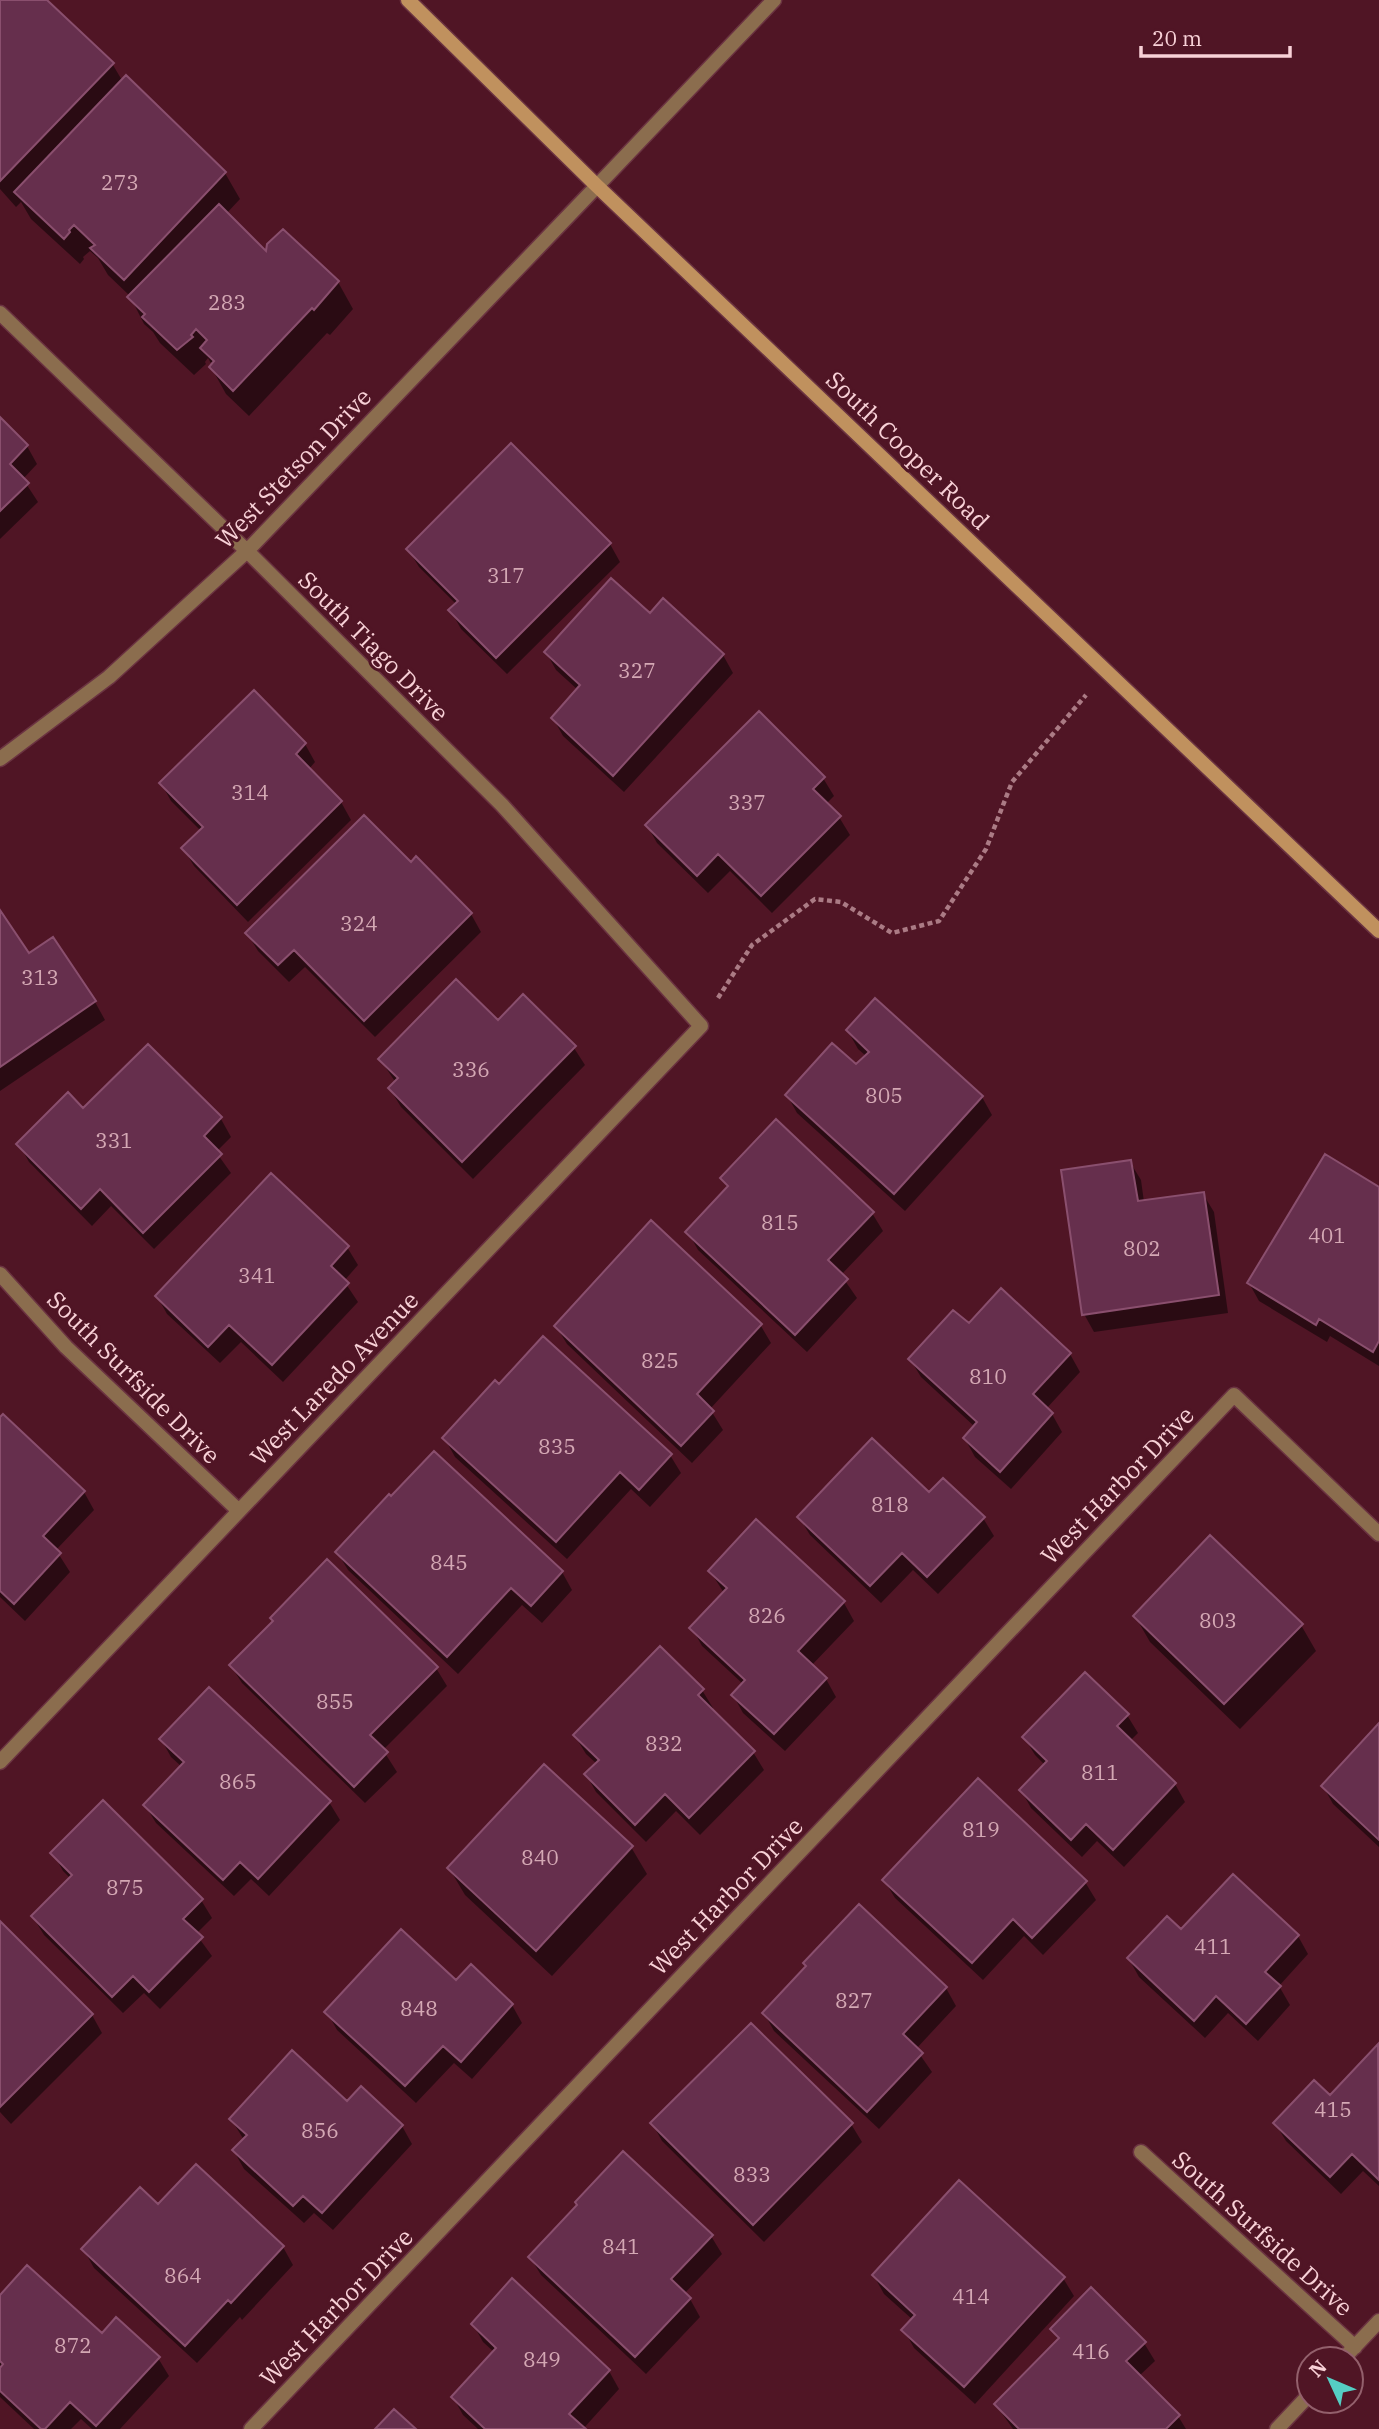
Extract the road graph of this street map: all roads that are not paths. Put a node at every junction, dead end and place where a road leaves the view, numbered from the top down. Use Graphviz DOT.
graph roads {
  1 [pos="408,0"];
  2 [pos="774,0"];
  3 [pos="597,186"];
  4 [pos="0,313"];
  5 [pos="247,551"];
  6 [pos="0,759"];
  7 [pos="1379,931"];
  8 [pos="701,1026"];
  9 [pos="0,1273"];
  10 [pos="239,1511"];
  11 [pos="1379,1534"];
  12 [pos="0,1762"];
  13 [pos="1141,2152"];
  14 [pos="1379,2321"];
  15 [pos="1353,2345"];
  16 [pos="1357,2345"];
  17 [pos="1295,2410"];
  18 [pos="251,2429"];
  19 [pos="1277,2429"];
  1 -- 3 [label="main road, South Cooper Road"];
  2 -- 3 [label="street, West Stetson Drive"];
  3 -- 5 [label="street, West Stetson Drive"];
  3 -- 7 [label="main road, South Cooper Road"];
  4 -- 5 [label="street, South Tiago Drive"];
  5 -- 6 [label="street, West Stetson Drive"];
  5 -- 8 [label="street, South Tiago Drive"];
  8 -- 10 [label="street, West Laredo Avenue"];
  9 -- 10 [label="street, South Surfside Drive"];
  10 -- 12 [label="street, West Laredo Avenue"];
  11 -- 18 [label="street, West Harbor Drive"];
  13 -- 15 [label="street, South Surfside Drive"];
  14 -- 16 [label="street"];
  17 -- 19 [label="street"];
}
